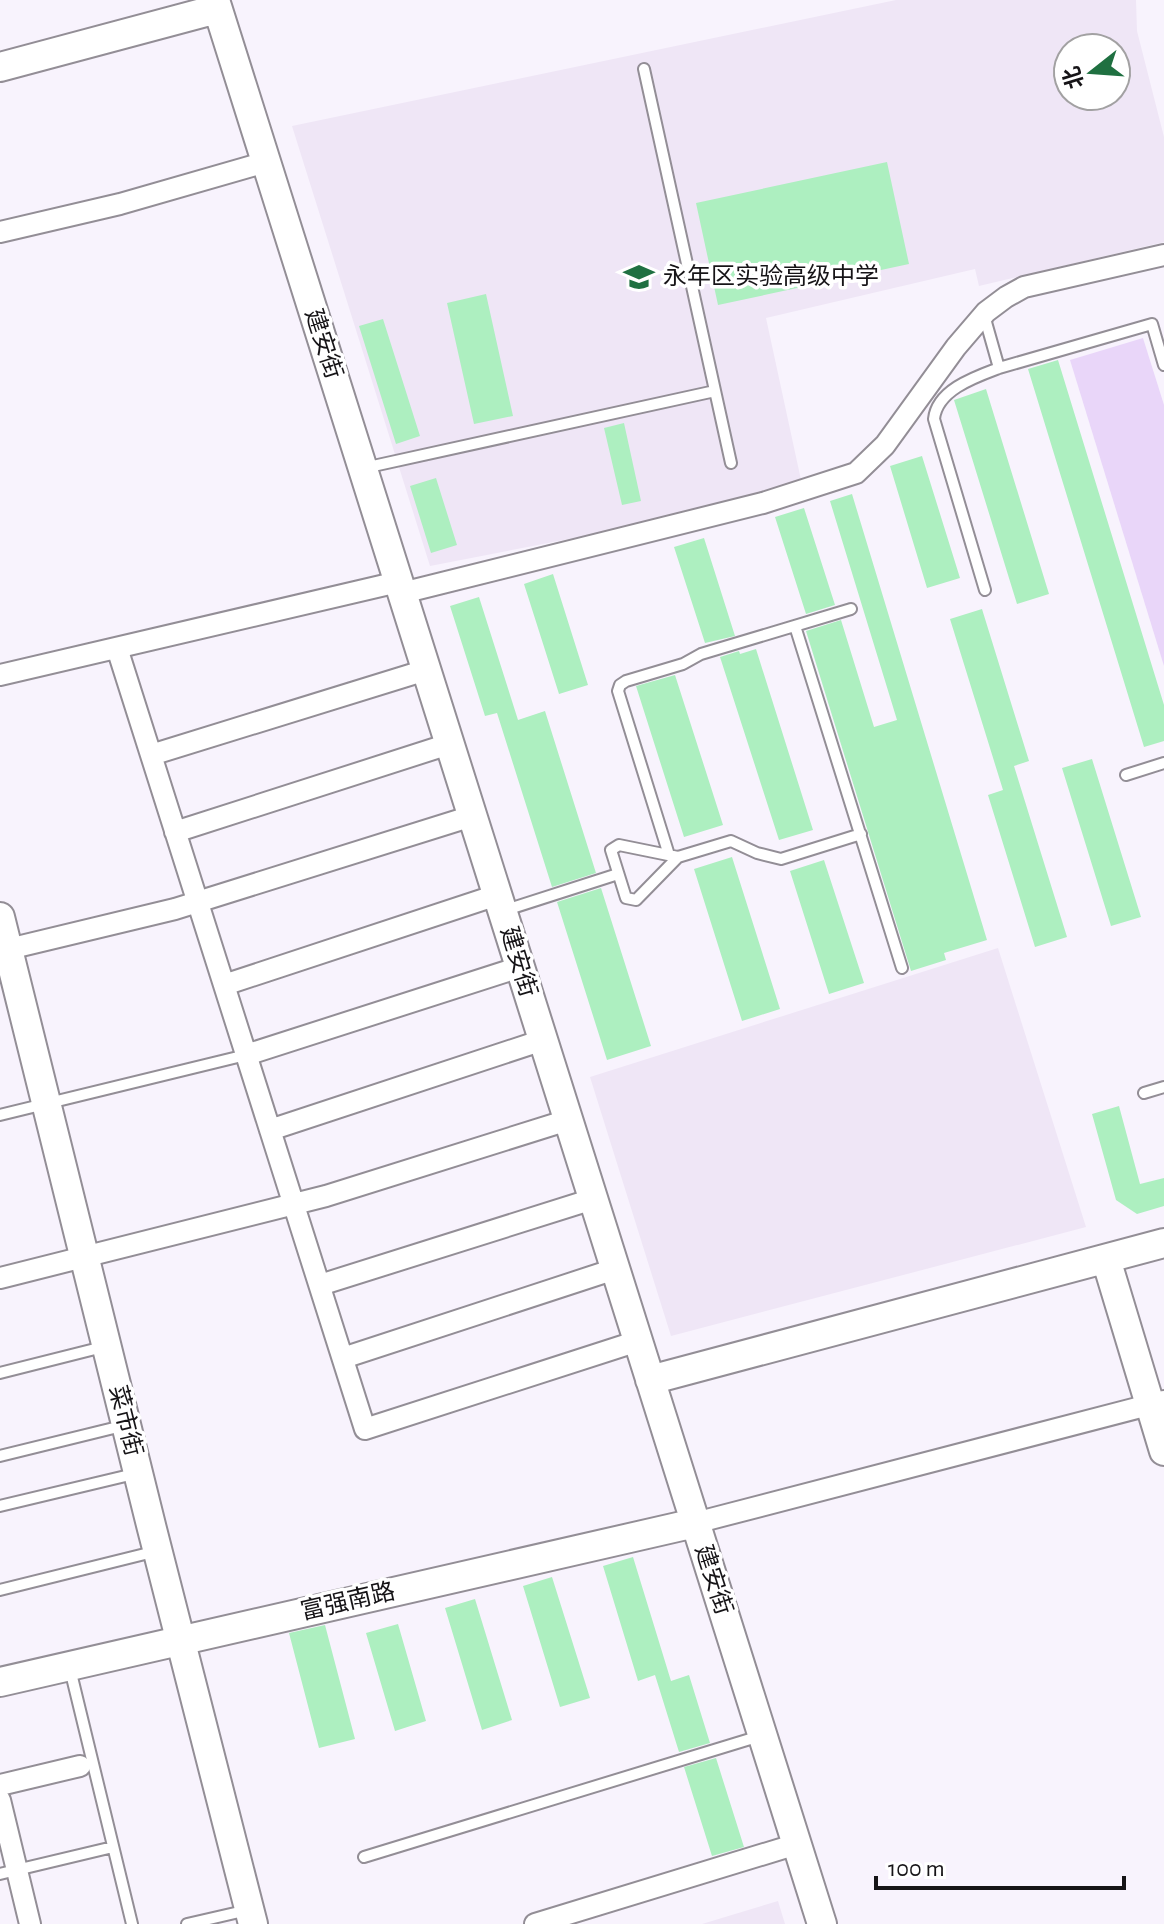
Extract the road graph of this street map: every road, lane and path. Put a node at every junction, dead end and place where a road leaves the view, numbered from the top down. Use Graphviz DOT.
graph roads {
  1 [pos="216,4"];
  2 [pos="0,67"];
  3 [pos="644,69"];
  4 [pos="266,162"];
  5 [pos="0,232"];
  6 [pos="1164,255"];
  7 [pos="984,315"];
  8 [pos="1164,365"];
  9 [pos="999,368"];
  10 [pos="715,391"];
  11 [pos="731,463"];
  12 [pos="362,468"];
  13 [pos="400,587"];
  14 [pos="985,590"];
  15 [pos="851,609"];
  16 [pos="795,626"];
  17 [pos="117,648"];
  18 [pos="426,670"];
  19 [pos="0,675"];
  20 [pos="449,744"];
  21 [pos="151,755"];
  22 [pos="1164,763"];
  23 [pos="1126,775"];
  24 [pos="472,816"];
  25 [pos="175,832"];
  26 [pos="861,834"];
  27 [pos="674,856"];
  28 [pos="618,874"];
  29 [pos="197,902"];
  30 [pos="500,903"];
  31 [pos="0,917"];
  32 [pos="4,950"];
  33 [pos="520,967"];
  34 [pos="902,968"];
  35 [pos="224,985"];
  36 [pos="543,1040"];
  37 [pos="246,1055"];
  38 [pos="1164,1087"];
  39 [pos="1144,1093"];
  40 [pos="46,1104"];
  41 [pos="0,1115"];
  42 [pos="568,1120"];
  43 [pos="270,1130"];
  44 [pos="593,1199"];
  45 [pos="294,1205"];
  46 [pos="1164,1243"];
  47 [pos="84,1257"];
  48 [pos="1164,1261"];
  49 [pos="1108,1267"];
  50 [pos="615,1269"];
  51 [pos="0,1278"];
  52 [pos="320,1285"];
  53 [pos="638,1341"];
  54 [pos="106,1346"];
  55 [pos="343,1358"];
  56 [pos="0,1373"];
  57 [pos="653,1388"];
  58 [pos="1157,1402"];
  59 [pos="126,1425"];
  60 [pos="1164,1451"];
  61 [pos="0,1456"];
  62 [pos="138,1473"];
  63 [pos="0,1506"];
  64 [pos="695,1523"];
  65 [pos="157,1551"];
  66 [pos="0,1590"];
  67 [pos="180,1641"];
  68 [pos="69,1666"];
  69 [pos="0,1682"];
  70 [pos="762,1735"];
  71 [pos="80,1766"];
  72 [pos="0,1785"];
  73 [pos="0,1800"];
  74 [pos="797,1844"];
  75 [pos="113,1847"];
  76 [pos="364,1857"];
  77 [pos="9,1872"];
  78 [pos="252,1917"];
  79 [pos="30,1924"];
  80 [pos="132,1924"];
  81 [pos="187,1924"];
  82 [pos="535,1924"];
  83 [pos="822,1924"];
  1 -- 2 [label="street"];
  1 -- 4 [label="street, 建安街"];
  3 -- 10 [label="lane"];
  4 -- 5 [label="street"];
  4 -- 12 [label="street, 建安街"];
  6 -- 7 [label="street"];
  7 -- 9 [label="lane"];
  7 -- 13 [label="street"];
  8 -- 9 [label="lane"];
  9 -- 14 [label="lane"];
  10 -- 11 [label="lane"];
  10 -- 12 [label="lane"];
  12 -- 13 [label="street, 建安街"];
  13 -- 17 [label="street"];
  13 -- 18 [label="street, 建安街"];
  15 -- 16 [label="lane"];
  16 -- 26 [label="lane"];
  16 -- 27 [label="lane"];
  17 -- 19 [label="street"];
  17 -- 21 [label="street"];
  18 -- 20 [label="street, 建安街"];
  18 -- 21 [label="street"];
  20 -- 24 [label="street, 建安街"];
  20 -- 25 [label="street"];
  21 -- 25 [label="street"];
  22 -- 23 [label="lane"];
  24 -- 29 [label="street"];
  24 -- 30 [label="street, 建安街"];
  25 -- 29 [label="street"];
  26 -- 27 [label="lane"];
  26 -- 34 [label="lane"];
  27 -- 28 [label="lane"];
  27 -- 28 [label="lane"];
  28 -- 30 [label="lane"];
  29 -- 32 [label="street"];
  29 -- 35 [label="street"];
  30 -- 33 [label="street, 建安街"];
  30 -- 35 [label="street"];
  31 -- 32 [label="street, 菜市街"];
  32 -- 40 [label="street, 菜市街"];
  33 -- 36 [label="street, 建安街"];
  33 -- 37 [label="street"];
  35 -- 37 [label="street"];
  36 -- 42 [label="street, 建安街"];
  36 -- 43 [label="street"];
  37 -- 40 [label="lane"];
  37 -- 43 [label="street"];
  38 -- 39 [label="lane"];
  40 -- 41 [label="lane"];
  40 -- 47 [label="street, 菜市街"];
  42 -- 44 [label="street, 建安街"];
  42 -- 45 [label="street"];
  43 -- 45 [label="street"];
  44 -- 50 [label="street, 建安街"];
  44 -- 52 [label="street"];
  45 -- 47 [label="street"];
  45 -- 52 [label="street"];
  46 -- 49 [label="street"];
  47 -- 51 [label="street"];
  47 -- 54 [label="street, 菜市街"];
  48 -- 49 [label="street"];
  49 -- 57 [label="street"];
  49 -- 58 [label="street"];
  50 -- 53 [label="street, 建安街"];
  50 -- 55 [label="street"];
  52 -- 55 [label="street"];
  53 -- 55 [label="street"];
  53 -- 57 [label="street, 建安街"];
  54 -- 56 [label="lane"];
  54 -- 59 [label="street, 菜市街"];
  57 -- 64 [label="street, 建安街"];
  58 -- 60 [label="street"];
  58 -- 64 [label="street"];
  59 -- 61 [label="lane"];
  59 -- 62 [label="street, 菜市街"];
  62 -- 63 [label="lane"];
  62 -- 65 [label="street, 菜市街"];
  64 -- 67 [label="street, 富强南路"];
  64 -- 70 [label="street, 建安街"];
  65 -- 66 [label="lane"];
  65 -- 67 [label="street, 菜市街"];
  67 -- 68 [label="street, 富强南路"];
  67 -- 78 [label="street, 菜市街"];
  68 -- 69 [label="street, 富强南路"];
  68 -- 75 [label="lane"];
  70 -- 74 [label="street, 建安街"];
  70 -- 76 [label="lane"];
  71 -- 72 [label="street"];
  73 -- 77 [label="street"];
  74 -- 82 [label="street"];
  74 -- 83 [label="street, 建安街"];
  75 -- 77 [label="lane"];
  75 -- 80 [label="lane"];
  77 -- 79 [label="street"];
  78 -- 81 [label="lane"];
}
